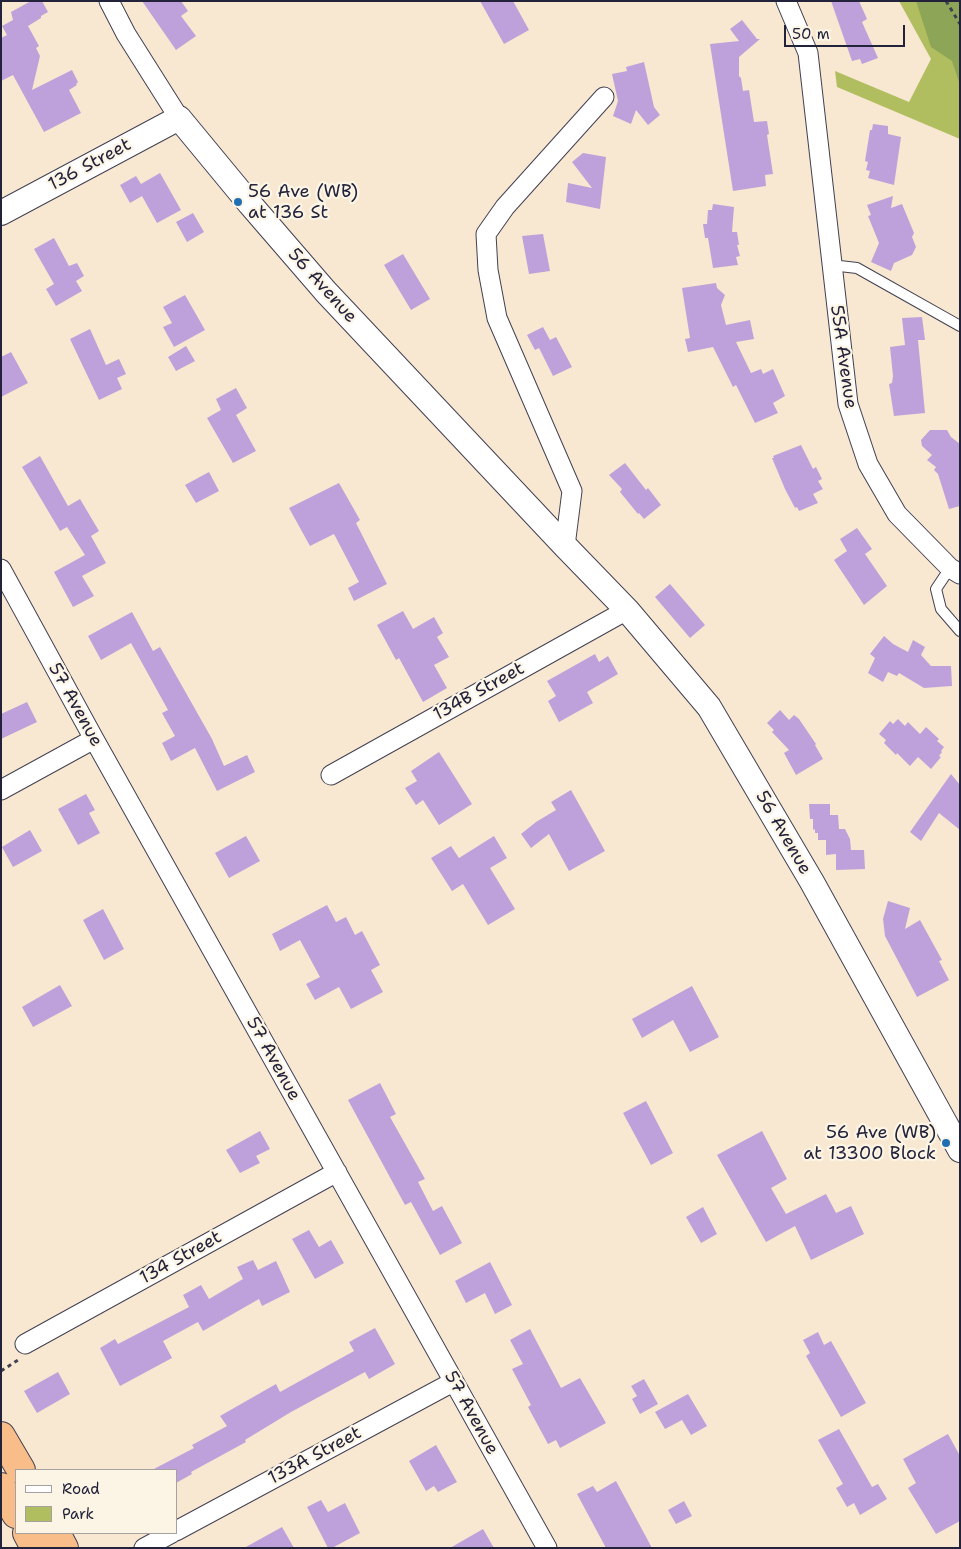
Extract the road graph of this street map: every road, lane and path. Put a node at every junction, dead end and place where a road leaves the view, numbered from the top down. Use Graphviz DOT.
graph roads {
  1 [pos="109,1"];
  2 [pos="786,1"];
  3 [pos="946,1"];
  4 [pos="960,24"];
  5 [pos="604,97"];
  6 [pos="179,118"];
  7 [pos="1,213"];
  8 [pos="831,265"];
  9 [pos="960,326"];
  10 [pos="564,546"];
  11 [pos="1,569"];
  12 [pos="955,571"];
  13 [pos="627,610"];
  14 [pos="960,631"];
  15 [pos="94,739"];
  16 [pos="331,774"];
  17 [pos="1,790"];
  18 [pos="960,1150"];
  19 [pos="337,1172"];
  20 [pos="21,1352"];
  21 [pos="1,1371"];
  22 [pos="453,1382"];
  23 [pos="1,1436"];
  24 [pos="20,1469"];
  25 [pos="1,1487"];
  26 [pos="15,1512"];
  27 [pos="178,1529"];
  28 [pos="27,1534"];
  29 [pos="57,1534"];
  30 [pos="170,1534"];
  31 [pos="35,1548"];
  32 [pos="64,1548"];
  33 [pos="144,1548"];
  34 [pos="547,1548"];
  1 -- 6 [label="street, 56 Avenue"];
  2 -- 8 [label="street, 55A Avenue"];
  3 -- 4 [label="path"];
  5 -- 10 [label="street"];
  6 -- 7 [label="street, 136 Street"];
  6 -- 10 [label="street, 56 Avenue"];
  8 -- 9 [label="lane"];
  8 -- 12 [label="street, 55A Avenue"];
  10 -- 13 [label="street, 56 Avenue"];
  11 -- 15 [label="street, 57 Avenue"];
  12 -- 14 [label="lane, 55A Avenue"];
  13 -- 16 [label="street, 134B Street"];
  13 -- 18 [label="street, 56 Avenue"];
  15 -- 17 [label="street"];
  15 -- 19 [label="street, 57 Avenue"];
  19 -- 20 [label="street, 134 Street"];
  19 -- 22 [label="street, 57 Avenue"];
  20 -- 21 [label="path"];
  22 -- 27 [label="street, 133A Street"];
  22 -- 34 [label="street, 57 Avenue"];
  23 -- 24 [label="highway"];
  25 -- 26 [label="highway"];
  28 -- 31 [label="highway"];
  29 -- 32 [label="highway"];
  30 -- 33 [label="street"];
}
